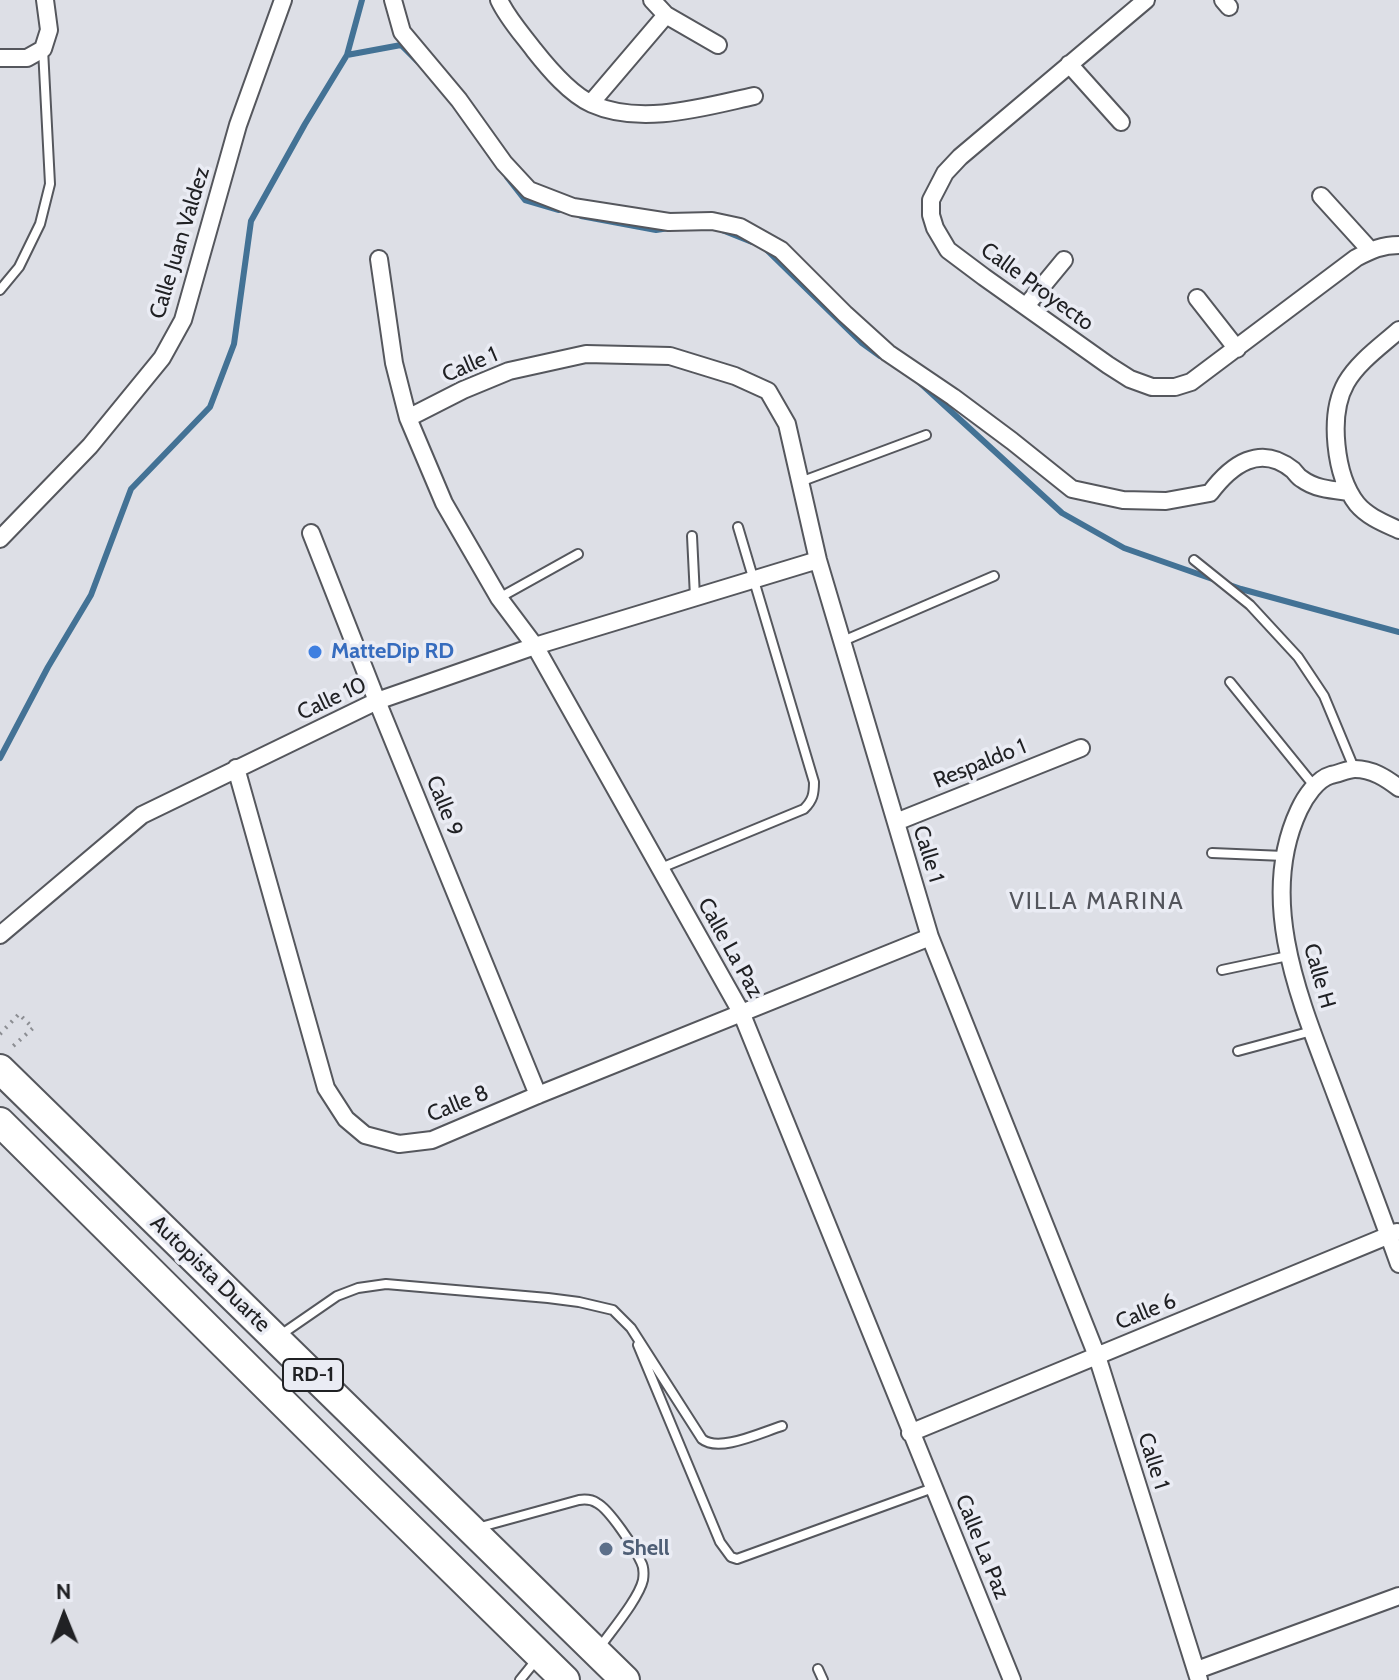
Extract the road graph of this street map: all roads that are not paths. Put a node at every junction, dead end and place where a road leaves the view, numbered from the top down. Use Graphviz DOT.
graph roads {
  1 [pos="45,0"];
  2 [pos="283,0"];
  3 [pos="393,0"];
  4 [pos="499,0"];
  5 [pos="652,0"];
  6 [pos="1146,0"];
  7 [pos="666,15"];
  8 [pos="718,45"];
  9 [pos="43,49"];
  10 [pos="0,58"];
  11 [pos="1069,64"];
  12 [pos="754,96"];
  13 [pos="591,103"];
  14 [pos="1121,122"];
  15 [pos="1321,196"];
  16 [pos="1399,245"];
  17 [pos="1370,250"];
  18 [pos="379,259"];
  19 [pos="1064,260"];
  20 [pos="0,290"];
  21 [pos="1197,298"];
  22 [pos="1026,306"];
  23 [pos="1399,330"];
  24 [pos="1237,349"];
  25 [pos="408,418"];
  26 [pos="926,435"];
  27 [pos="799,483"];
  28 [pos="1349,492"];
  29 [pos="738,527"];
  30 [pos="1399,530"];
  31 [pos="311,533"];
  32 [pos="692,536"];
  33 [pos="0,539"];
  34 [pos="578,554"];
  35 [pos="818,560"];
  36 [pos="1194,560"];
  37 [pos="994,576"];
  38 [pos="753,579"];
  39 [pos="695,597"];
  40 [pos="499,598"];
  41 [pos="842,641"];
  42 [pos="535,646"];
  43 [pos="1230,682"];
  44 [pos="377,701"];
  45 [pos="1081,748"];
  46 [pos="236,768"];
  47 [pos="1355,769"];
  48 [pos="1315,787"];
  49 [pos="1399,788"];
  50 [pos="896,822"];
  51 [pos="1212,853"];
  52 [pos="1284,856"];
  53 [pos="660,868"];
  54 [pos="0,935"];
  55 [pos="930,937"];
  56 [pos="1288,956"];
  57 [pos="1222,970"];
  58 [pos="741,1012"];
  59 [pos="1312,1031"];
  60 [pos="1238,1051"];
  61 [pos="0,1069"];
  62 [pos="538,1095"];
  63 [pos="2,1130"];
  64 [pos="1394,1234"];
  65 [pos="1399,1264"];
  66 [pos="631,1328"];
  67 [pos="275,1339"];
  68 [pos="1097,1356"];
  69 [pos="782,1426"];
  70 [pos="910,1433"];
  71 [pos="933,1488"];
  72 [pos="472,1529"];
  73 [pos="1399,1596"];
  74 [pos="597,1652"];
  75 [pos="540,1656"];
  76 [pos="818,1669"];
  77 [pos="1198,1675"];
  78 [pos="520,1680"];
  79 [pos="565,1680"];
  80 [pos="625,1680"];
  81 [pos="823,1680"];
  82 [pos="1012,1680"];
  1 -- 9 [label="street"];
  2 -- 33 [label="street, Calle Juan Valdez"];
  3 -- 28 [label="street"];
  4 -- 13 [label="street"];
  5 -- 7 [label="street"];
  6 -- 11 [label="street, Calle Proyecto"];
  7 -- 8 [label="street"];
  7 -- 13 [label="street"];
  9 -- 10 [label="street"];
  9 -- 20 [label="lane"];
  11 -- 14 [label="street"];
  11 -- 22 [label="street, Calle Proyecto"];
  12 -- 13 [label="street"];
  15 -- 17 [label="street"];
  16 -- 17 [label="street, Calle Proyecto"];
  17 -- 24 [label="street, Calle Proyecto"];
  18 -- 25 [label="street, Calle La Paz"];
  19 -- 22 [label="street"];
  21 -- 24 [label="street"];
  22 -- 24 [label="street, Calle Proyecto"];
  23 -- 28 [label="street"];
  25 -- 27 [label="street, Calle 1"];
  25 -- 40 [label="street, Calle La Paz"];
  26 -- 27 [label="lane"];
  27 -- 35 [label="street, Calle 1"];
  28 -- 30 [label="street"];
  29 -- 38 [label="lane"];
  31 -- 44 [label="street, Calle 9"];
  32 -- 39 [label="lane"];
  34 -- 40 [label="lane"];
  35 -- 38 [label="street, Calle 10"];
  35 -- 41 [label="street, Calle 1"];
  36 -- 47 [label="lane"];
  37 -- 41 [label="lane"];
  38 -- 39 [label="street, Calle 10"];
  38 -- 53 [label="lane"];
  39 -- 42 [label="street, Calle 10"];
  40 -- 42 [label="street, Calle La Paz"];
  41 -- 50 [label="street, Calle 1"];
  42 -- 44 [label="street, Calle 10"];
  42 -- 53 [label="street, Calle La Paz"];
  43 -- 48 [label="lane"];
  44 -- 46 [label="street, Calle 10"];
  44 -- 62 [label="street, Calle 9"];
  45 -- 50 [label="street, Respaldo 1"];
  46 -- 54 [label="street, Calle 10"];
  46 -- 62 [label="street, Calle 8"];
  47 -- 48 [label="street"];
  47 -- 49 [label="street"];
  48 -- 52 [label="street, Calle H"];
  50 -- 55 [label="street, Calle 1"];
  51 -- 52 [label="lane"];
  52 -- 56 [label="street, Calle H"];
  53 -- 58 [label="street, Calle La Paz"];
  55 -- 58 [label="street, Calle 8"];
  55 -- 68 [label="street, Calle 1"];
  56 -- 57 [label="lane"];
  56 -- 59 [label="street, Calle H"];
  58 -- 62 [label="street, Calle 8"];
  58 -- 70 [label="street, Calle La Paz"];
  59 -- 60 [label="lane"];
  59 -- 64 [label="street, Calle H"];
  61 -- 67 [label="highway, Autopista Duarte / RD-1"];
  63 -- 75 [label="highway, Autopista Duarte / RD-1"];
  64 -- 65 [label="street, Calle H"];
  64 -- 68 [label="street, Calle 6"];
  66 -- 67 [label="lane"];
  66 -- 69 [label="lane"];
  66 -- 71 [label="lane"];
  67 -- 72 [label="highway, Autopista Duarte / RD-1"];
  68 -- 70 [label="street, Calle 6"];
  68 -- 77 [label="street, Calle 1"];
  70 -- 71 [label="street, Calle La Paz"];
  71 -- 82 [label="street, Calle La Paz"];
  72 -- 74 [label="highway, Autopista Duarte / RD-1"];
  72 -- 74 [label="lane"];
  73 -- 77 [label="street"];
  74 -- 80 [label="highway, Autopista Duarte / RD-1"];
  75 -- 78 [label="lane"];
  75 -- 79 [label="highway, Autopista Duarte / RD-1"];
  76 -- 81 [label="lane"];
}
